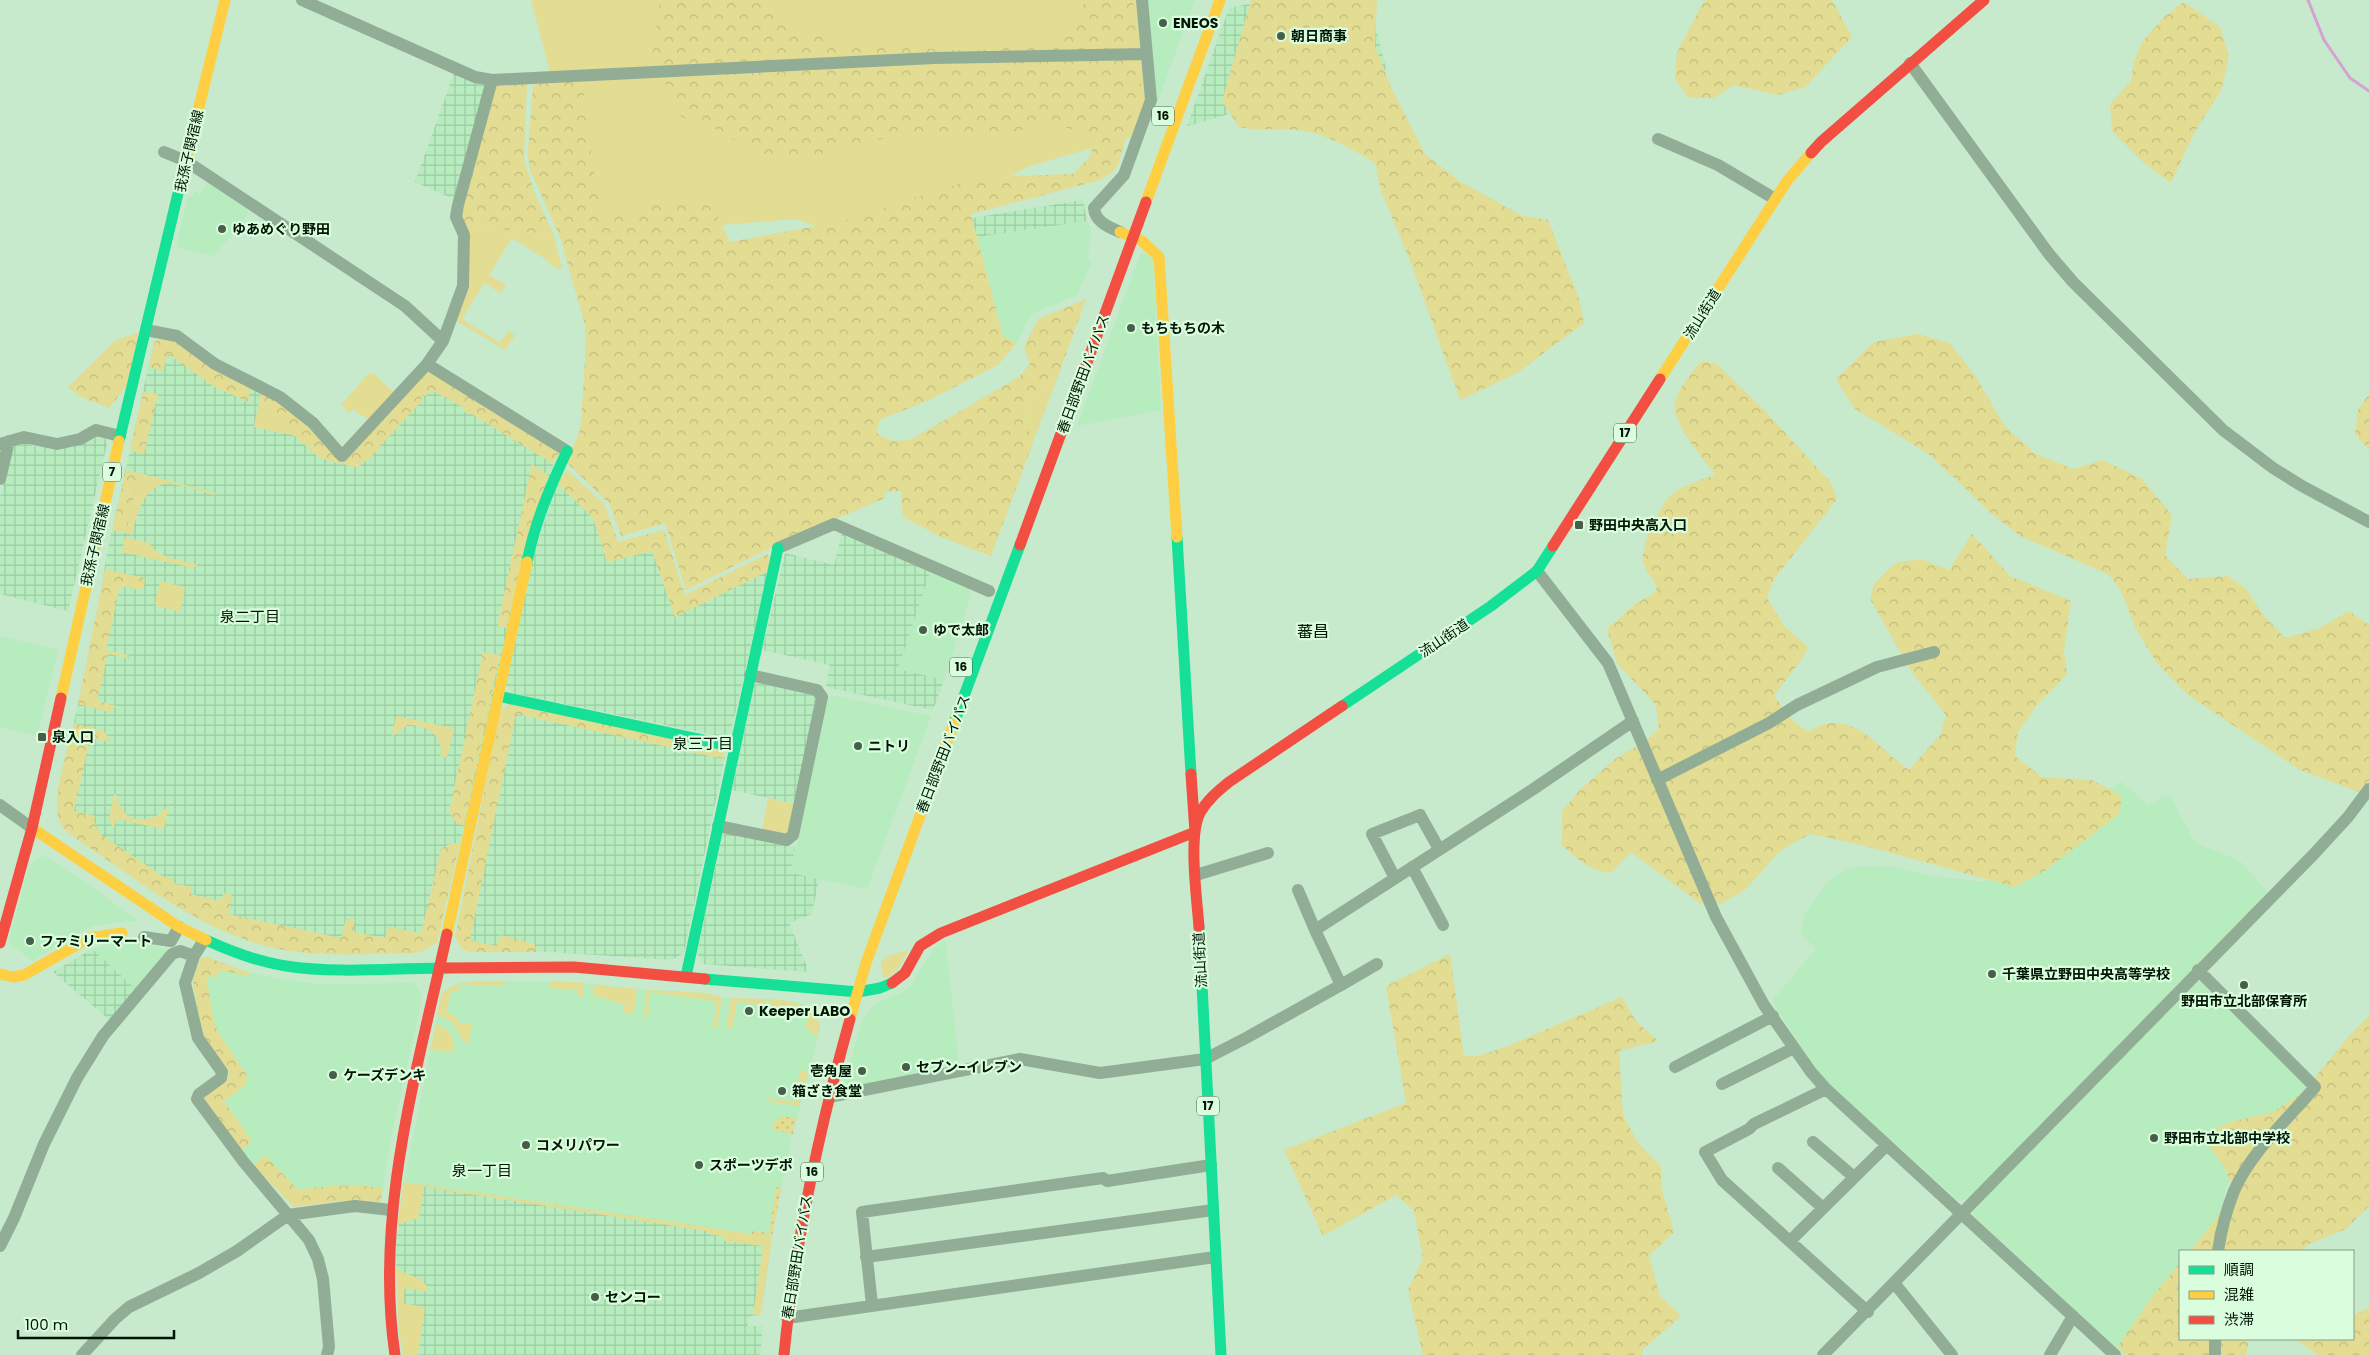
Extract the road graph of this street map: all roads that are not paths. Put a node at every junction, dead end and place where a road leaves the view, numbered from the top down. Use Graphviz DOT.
graph roads {
  1 [pos="225,0"];
  2 [pos="302,0"];
  3 [pos="1142,0"];
  4 [pos="1220,0"];
  5 [pos="1984,0"];
  6 [pos="1146,54"];
  7 [pos="1910,63"];
  8 [pos="492,80"];
  9 [pos="1658,138"];
  10 [pos="164,152"];
  11 [pos="186,162"];
  12 [pos="1775,199"];
  13 [pos="1122,227"];
  14 [pos="1133,238"];
  15 [pos="1115,246"];
  16 [pos="146,330"];
  17 [pos="443,342"];
  18 [pos="427,364"];
  19 [pos="120,436"];
  20 [pos="4,443"];
  21 [pos="567,451"];
  22 [pos="0,479"];
  23 [pos="2369,522"];
  24 [pos="778,548"];
  25 [pos="1537,571"];
  26 [pos="989,591"];
  27 [pos="1934,652"];
  28 [pos="750,675"];
  29 [pos="498,696"];
  30 [pos="1633,721"];
  31 [pos="735,747"];
  32 [pos="1657,780"];
  33 [pos="2369,789"];
  34 [pos="0,805"];
  35 [pos="908,814"];
  36 [pos="718,826"];
  37 [pos="32,828"];
  38 [pos="1195,832"];
  39 [pos="1439,849"];
  40 [pos="1268,853"];
  41 [pos="1412,867"];
  42 [pos="1196,875"];
  43 [pos="1395,878"];
  44 [pos="1298,890"];
  45 [pos="1443,925"];
  46 [pos="179,927"];
  47 [pos="1315,930"];
  48 [pos="122,932"];
  49 [pos="144,937"];
  50 [pos="204,940"];
  51 [pos="0,943"];
  52 [pos="194,956"];
  53 [pos="1377,964"];
  54 [pos="439,968"];
  55 [pos="2198,970"];
  56 [pos="0,974"];
  57 [pos="686,976"];
  58 [pos="1341,985"];
  59 [pos="858,992"];
  60 [pos="843,996"];
  61 [pos="1772,1016"];
  62 [pos="1794,1048"];
  63 [pos="1205,1058"];
  64 [pos="1676,1067"];
  65 [pos="1722,1084"];
  66 [pos="1826,1090"];
  67 [pos="829,1097"];
  68 [pos="1813,1142"];
  69 [pos="1887,1145"];
  70 [pos="1211,1165"];
  71 [pos="1778,1168"];
  72 [pos="1854,1177"];
  73 [pos="1823,1208"];
  74 [pos="391,1210"];
  75 [pos="1213,1210"];
  76 [pos="1962,1214"];
  77 [pos="288,1215"];
  78 [pos="1790,1241"];
  79 [pos="0,1246"];
  80 [pos="2218,1250"];
  81 [pos="1215,1257"];
  82 [pos="866,1258"];
  83 [pos="1895,1284"];
  84 [pos="872,1305"];
  85 [pos="1868,1312"];
  86 [pos="2073,1316"];
  87 [pos="779,1318"];
  88 [pos="2215,1340"];
  89 [pos="82,1355"];
  90 [pos="327,1355"];
  91 [pos="395,1355"];
  92 [pos="784,1355"];
  93 [pos="1221,1355"];
  94 [pos="1823,1355"];
  95 [pos="1952,1355"];
  96 [pos="2050,1355"];
  97 [pos="2115,1355"];
  98 [pos="2215,1355"];
  1 -- 11 [label="main road, 我孫子関宿線 / 7"];
  2 -- 8 [label="street"];
  3 -- 6 [label="street"];
  4 -- 14 [label="main road, 春日部野田バイパス / 16"];
  5 -- 7 [label="main road, 流山街道 / 17"];
  6 -- 8 [label="street"];
  6 -- 13 [label="street"];
  7 -- 12 [label="main road, 流山街道 / 17"];
  7 -- 23 [label="street"];
  8 -- 17 [label="street"];
  9 -- 12 [label="street"];
  10 -- 11 [label="street"];
  11 -- 16 [label="main road, 我孫子関宿線 / 7"];
  11 -- 17 [label="street"];
  12 -- 25 [label="main road, 流山街道 / 17"];
  13 -- 14 [label="main road"];
  13 -- 15 [label="main road"];
  14 -- 38 [label="main road"];
  14 -- 59 [label="main road, 春日部野田バイパス / 16"];
  16 -- 18 [label="street"];
  16 -- 19 [label="main road, 我孫子関宿線 / 7"];
  17 -- 18 [label="street"];
  18 -- 21 [label="street"];
  19 -- 20 [label="street"];
  19 -- 37 [label="main road, 我孫子関宿線 / 7"];
  20 -- 22 [label="street"];
  21 -- 29 [label="main road"];
  24 -- 26 [label="street"];
  24 -- 28 [label="main road"];
  25 -- 30 [label="street"];
  25 -- 38 [label="main road, 流山街道 / 17"];
  27 -- 32 [label="street"];
  28 -- 31 [label="main road"];
  28 -- 36 [label="street"];
  29 -- 31 [label="main road"];
  29 -- 54 [label="main road"];
  30 -- 32 [label="street"];
  30 -- 39 [label="street"];
  31 -- 36 [label="main road"];
  32 -- 61 [label="street"];
  33 -- 55 [label="street"];
  34 -- 37 [label="street"];
  35 -- 60 [label="main road, 春日部野田バイパス"];
  36 -- 57 [label="main road"];
  37 -- 46 [label="main road"];
  37 -- 51 [label="main road, 我孫子関宿線 / 7"];
  38 -- 42 [label="main road, 流山街道 / 17"];
  38 -- 59 [label="main road"];
  39 -- 41 [label="street"];
  39 -- 43 [label="street"];
  40 -- 42 [label="street"];
  41 -- 43 [label="street"];
  41 -- 45 [label="street"];
  42 -- 63 [label="main road, 流山街道 / 17"];
  43 -- 47 [label="street"];
  44 -- 47 [label="street"];
  46 -- 49 [label="street"];
  46 -- 50 [label="main road"];
  47 -- 58 [label="street"];
  48 -- 56 [label="main road"];
  50 -- 52 [label="street"];
  50 -- 54 [label="main road"];
  52 -- 77 [label="street"];
  52 -- 79 [label="street"];
  53 -- 58 [label="street"];
  54 -- 57 [label="main road"];
  54 -- 74 [label="main road"];
  55 -- 76 [label="street"];
  55 -- 80 [label="street"];
  57 -- 60 [label="main road"];
  58 -- 63 [label="street"];
  59 -- 60 [label="main road"];
  59 -- 67 [label="main road, 春日部野田バイパス / 16"];
  61 -- 62 [label="street"];
  61 -- 64 [label="street"];
  62 -- 65 [label="street"];
  62 -- 66 [label="street"];
  63 -- 67 [label="street"];
  63 -- 70 [label="main road, 流山街道 / 17"];
  66 -- 69 [label="street"];
  66 -- 78 [label="street"];
  67 -- 87 [label="main road, 春日部野田バイパス / 16"];
  68 -- 72 [label="street"];
  69 -- 72 [label="street"];
  69 -- 76 [label="street"];
  70 -- 75 [label="main road, 流山街道 / 17"];
  70 -- 82 [label="street"];
  71 -- 73 [label="street"];
  72 -- 73 [label="street"];
  73 -- 78 [label="street"];
  74 -- 77 [label="street"];
  74 -- 91 [label="main road"];
  75 -- 81 [label="main road, 流山街道 / 17"];
  75 -- 82 [label="street"];
  76 -- 83 [label="street"];
  76 -- 86 [label="street"];
  77 -- 89 [label="street"];
  77 -- 90 [label="street"];
  78 -- 85 [label="street"];
  81 -- 84 [label="street"];
  81 -- 93 [label="main road, 流山街道 / 17"];
  82 -- 84 [label="street"];
  83 -- 85 [label="street"];
  83 -- 95 [label="street"];
  84 -- 87 [label="street"];
  85 -- 94 [label="street"];
  86 -- 96 [label="street"];
  86 -- 97 [label="street"];
  87 -- 92 [label="main road, 春日部野田バイパス / 16"];
  88 -- 98 [label="street"];
}
